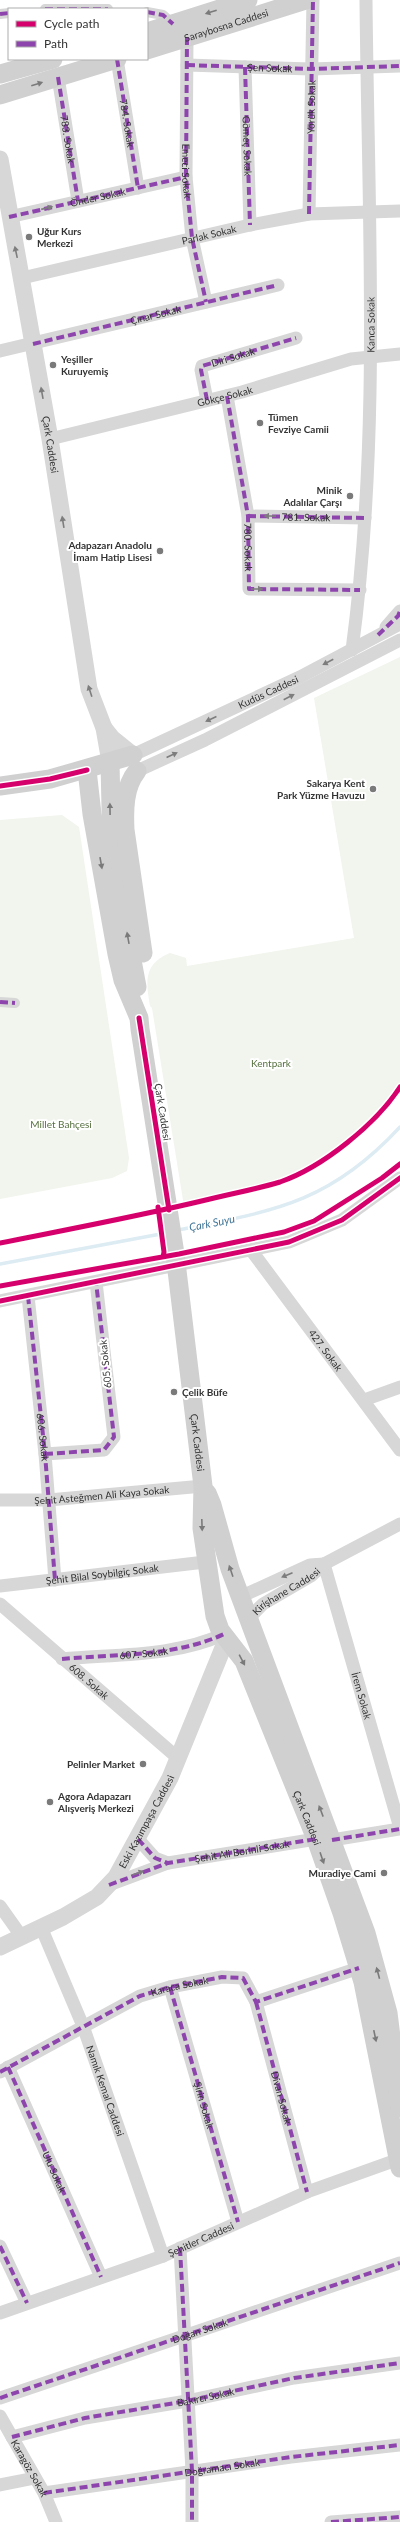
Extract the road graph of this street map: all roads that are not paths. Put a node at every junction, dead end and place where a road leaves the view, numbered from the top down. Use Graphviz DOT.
graph roads {
  1 [pos="248,0"];
  2 [pos="306,0"];
  3 [pos="313,0"];
  4 [pos="366,0"];
  5 [pos="148,12"];
  6 [pos="173,24"];
  7 [pos="148,32"];
  8 [pos="187,37"];
  9 [pos="148,50"];
  10 [pos="49,60"];
  11 [pos="114,60"];
  12 [pos="117,60"];
  13 [pos="187,65"];
  14 [pos="400,66"];
  15 [pos="245,67"];
  16 [pos="367,67"];
  17 [pos="311,69"];
  18 [pos="0,74"];
  19 [pos="58,77"];
  20 [pos="0,95"];
  21 [pos="0,159"];
  22 [pos="186,177"];
  23 [pos="138,188"];
  24 [pos="78,201"];
  25 [pos="400,211"];
  26 [pos="372,213"];
  27 [pos="309,214"];
  28 [pos="9,217"];
  29 [pos="250,225"];
  30 [pos="192,238"];
  31 [pos="22,278"];
  32 [pos="278,285"];
  33 [pos="206,302"];
  34 [pos="296,338"];
  35 [pos="33,344"];
  36 [pos="0,351"];
  37 [pos="400,354"];
  38 [pos="371,356"];
  39 [pos="227,396"];
  40 [pos="207,400"];
  41 [pos="50,439"];
  42 [pos="248,516"];
  43 [pos="365,518"];
  44 [pos="360,590"];
  45 [pos="400,611"];
  46 [pos="400,624"];
  47 [pos="378,636"];
  48 [pos="400,640"];
  49 [pos="352,650"];
  50 [pos="104,728"];
  51 [pos="135,763"];
  52 [pos="110,769"];
  53 [pos="88,770"];
  54 [pos="0,786"];
  55 [pos="0,1002"];
  56 [pos="15,1002"];
  57 [pos="139,1010"];
  58 [pos="400,1178"];
  59 [pos="251,1250"];
  60 [pos="176,1260"];
  61 [pos="96,1282"];
  62 [pos="28,1296"];
  63 [pos="0,1301"];
  64 [pos="400,1387"];
  65 [pos="364,1400"];
  66 [pos="400,1450"];
  67 [pos="45,1454"];
  68 [pos="203,1486"];
  69 [pos="0,1500"];
  70 [pos="49,1500"];
  71 [pos="400,1524"];
  72 [pos="205,1562"];
  73 [pos="324,1564"];
  74 [pos="55,1580"];
  75 [pos="0,1586"];
  76 [pos="240,1597"];
  77 [pos="0,1604"];
  78 [pos="215,1616"];
  79 [pos="249,1618"];
  80 [pos="225,1636"];
  81 [pos="62,1659"];
  82 [pos="179,1759"];
  83 [pos="400,1829"];
  84 [pos="138,1839"];
  85 [pos="324,1839"];
  86 [pos="168,1863"];
  87 [pos="108,1885"];
  88 [pos="0,1906"];
  89 [pos="41,1928"];
  90 [pos="22,1937"];
  91 [pos="0,1947"];
  92 [pos="359,1968"];
  93 [pos="170,1987"];
  94 [pos="256,2002"];
  95 [pos="385,2004"];
  96 [pos="84,2026"];
  97 [pos="4,2070"];
  98 [pos="400,2108"];
  99 [pos="400,2159"];
  100 [pos="307,2192"];
  101 [pos="238,2222"];
  102 [pos="0,2246"];
  103 [pos="180,2248"];
  104 [pos="163,2256"];
  105 [pos="400,2263"];
  106 [pos="101,2277"];
  107 [pos="27,2303"];
  108 [pos="0,2313"];
  109 [pos="185,2336"];
  110 [pos="400,2364"];
  111 [pos="0,2398"];
  112 [pos="187,2400"];
  113 [pos="0,2416"];
  114 [pos="12,2437"];
  115 [pos="400,2445"];
  116 [pos="192,2471"];
  117 [pos="35,2478"];
  118 [pos="0,2485"];
  119 [pos="44,2493"];
  120 [pos="400,2517"];
  121 [pos="56,2522"];
  122 [pos="192,2522"];
  123 [pos="331,2522"];
  1 -- 6 [label="main road, Saraybosna Caddesi, one-way"];
  2 -- 8 [label="main road, Saraybosna Caddesi"];
  3 -- 17 [label="street, Yörük Sokak"];
  4 -- 16 [label="street, Kanca Sokak"];
  5 -- 6 [label="street"];
  6 -- 7 [label="main road, Saraybosna Caddesi"];
  8 -- 9 [label="main road, Saraybosna Caddesi"];
  8 -- 13 [label="street, Emeci Sokak"];
  10 -- 18 [label="main road"];
  11 -- 19 [label="main road"];
  12 -- 23 [label="street, 784. Sokak"];
  13 -- 15 [label="street, Şen Sokak"];
  13 -- 22 [label="street, Emeci Sokak"];
  14 -- 16 [label="street, Şen Sokak"];
  15 -- 17 [label="street, Şen Sokak"];
  15 -- 29 [label="street, Gömeç Sokak"];
  16 -- 17 [label="street, Şen Sokak"];
  16 -- 26 [label="street, Kanca Sokak"];
  17 -- 27 [label="street, Yörük Sokak"];
  20 -- 19 [label="main road, one-way"];
  19 -- 24 [label="street, 783. Sokak"];
  21 -- 28 [label="street, Çark Caddesi"];
  22 -- 23 [label="street, Önder Sokak"];
  22 -- 30 [label="street, Emeci Sokak"];
  23 -- 24 [label="street, Önder Sokak"];
  28 -- 24 [label="street, Önder Sokak, one-way"];
  25 -- 26 [label="street, Parlak Sokak"];
  26 -- 27 [label="street, Parlak Sokak"];
  26 -- 38 [label="street, Kanca Sokak"];
  27 -- 29 [label="street, Parlak Sokak"];
  31 -- 28 [label="street, Çark Caddesi, one-way"];
  29 -- 30 [label="street, Parlak Sokak"];
  30 -- 31 [label="street, Parlak Sokak"];
  30 -- 33 [label="street, Emeci Sokak"];
  31 -- 35 [label="street, Çark Caddesi"];
  32 -- 33 [label="street, Çınar Sokak"];
  33 -- 35 [label="street, Çınar Sokak"];
  34 -- 40 [label="street, Diri Sokak"];
  35 -- 36 [label="street, Çınar Sokak"];
  41 -- 35 [label="street, Çark Caddesi, one-way"];
  37 -- 38 [label="street, Gökçe Sokak"];
  38 -- 39 [label="street, Gökçe Sokak"];
  38 -- 43 [label="street, Kanca Sokak"];
  39 -- 40 [label="street, Gökçe Sokak"];
  39 -- 42 [label="street, 780. Sokak"];
  40 -- 41 [label="street, Gökçe Sokak"];
  50 -- 41 [label="street, Çark Caddesi, one-way"];
  43 -- 42 [label="street, 781. Sokak, one-way"];
  42 -- 44 [label="street, 780. Sokak, one-way"];
  43 -- 44 [label="street, Kanca Sokak"];
  44 -- 49 [label="street, Kanca Sokak"];
  45 -- 47 [label="street"];
  46 -- 47 [label="street, Kudüs Caddesi"];
  47 -- 49 [label="street, Kudüs Caddesi"];
  51 -- 48 [label="street, Kudüs Caddesi, one-way"];
  49 -- 51 [label="street, Kudüs Caddesi, one-way"];
  50 -- 51 [label="street"];
  50 -- 52 [label="street"];
  51 -- 52 [label="main road"];
  51 -- 57 [label="main road"];
  52 -- 53 [label="main road"];
  57 -- 52 [label="main road, Çark Caddesi, one-way"];
  53 -- 54 [label="main road"];
  53 -- 57 [label="main road, Çark Caddesi, one-way"];
  55 -- 56 [label="street"];
  57 -- 60 [label="main road, Çark Caddesi"];
  58 -- 59 [label="street"];
  59 -- 60 [label="street"];
  59 -- 65 [label="street, 427. Sokak"];
  60 -- 61 [label="street"];
  60 -- 68 [label="main road, Çark Caddesi"];
  61 -- 62 [label="street"];
  61 -- 67 [label="street, 605. Sokak"];
  62 -- 63 [label="street"];
  62 -- 67 [label="street, 606. Sokak"];
  64 -- 65 [label="street"];
  65 -- 66 [label="street, 427. Sokak"];
  67 -- 70 [label="street, 606. Sokak"];
  68 -- 70 [label="street, Şehit Asteğmen Ali Kaya Sokak"];
  68 -- 72 [label="main road, Çark Caddesi, one-way"];
  76 -- 68 [label="main road, Çark Caddesi, one-way"];
  69 -- 70 [label="street, Şehit Asteğmen Ali Kaya Sokak"];
  70 -- 74 [label="street, 606. Sokak"];
  71 -- 73 [label="street, Kirişhane Caddesi"];
  72 -- 74 [label="street, Şehit Bilal Soybilgiç Sokak"];
  72 -- 78 [label="main road, Çark Caddesi"];
  73 -- 76 [label="street, Kirişhane Caddesi, one-way"];
  73 -- 79 [label="street, Kirişhane Caddesi"];
  73 -- 83 [label="street, İrem Sokak"];
  74 -- 75 [label="street, Şehit Bilal Soybilgiç Sokak"];
  76 -- 78 [label="main road"];
  76 -- 79 [label="main road, Çark Caddesi"];
  77 -- 81 [label="street, 608. Sokak"];
  78 -- 80 [label="main road, Çark Caddesi"];
  79 -- 80 [label="main road"];
  85 -- 79 [label="main road, Çark Caddesi, one-way"];
  80 -- 81 [label="street, 607. Sokak"];
  80 -- 82 [label="street, Eski Kazımpaşa Caddesi"];
  80 -- 85 [label="main road, Çark Caddesi, one-way"];
  81 -- 82 [label="street, 608. Sokak"];
  82 -- 84 [label="street, Eski Kazımpaşa Caddesi"];
  83 -- 85 [label="street, Şehit Ali Borinli Sokak"];
  84 -- 86 [label="street"];
  84 -- 87 [label="street, Eski Kazımpaşa Caddesi"];
  85 -- 86 [label="street, Şehit Ali Borinli Sokak"];
  85 -- 92 [label="main road, Çark Caddesi, one-way"];
  95 -- 85 [label="main road, Çark Caddesi, one-way"];
  87 -- 86 [label="street, Şehit Ali Borinli Sokak, one-way"];
  87 -- 89 [label="street, Eski Kazımpaşa Caddesi"];
  88 -- 90 [label="street"];
  89 -- 90 [label="street, Eski Kazımpaşa Caddesi"];
  89 -- 96 [label="street, Namık Kemal Caddesi"];
  90 -- 91 [label="street, Eski Kazımpaşa Caddesi"];
  92 -- 94 [label="street"];
  92 -- 95 [label="main road, Çark Caddesi"];
  93 -- 94 [label="street, Karaca Sokak"];
  93 -- 96 [label="street, Karaca Sokak"];
  93 -- 101 [label="street, Şirin Sokak"];
  94 -- 100 [label="street, Divan Sokak"];
  95 -- 98 [label="main road, Çark Caddesi"];
  95 -- 99 [label="main road, Çark Caddesi, one-way"];
  96 -- 97 [label="street, Karaca Sokak"];
  96 -- 104 [label="street, Namık Kemal Caddesi"];
  97 -- 106 [label="street, Ulu Sokak"];
  99 -- 100 [label="street, Şehitler Caddesi"];
  100 -- 101 [label="street, Şehitler Caddesi"];
  101 -- 103 [label="street, Şehitler Caddesi"];
  102 -- 107 [label="street"];
  103 -- 104 [label="street, Şehitler Caddesi"];
  103 -- 109 [label="street"];
  104 -- 106 [label="street, Şehitler Caddesi"];
  105 -- 109 [label="street, Doğan Sokak"];
  106 -- 107 [label="street, Şehitler Caddesi"];
  107 -- 108 [label="street, Şehitler Caddesi"];
  109 -- 111 [label="street, Doğan Sokak"];
  109 -- 112 [label="street"];
  110 -- 112 [label="street, Bakırcı Sokak"];
  112 -- 114 [label="street, Bakırcı Sokak"];
  112 -- 116 [label="street"];
  113 -- 114 [label="street, Karagöz Sokak"];
  114 -- 117 [label="street, Karagöz Sokak"];
  115 -- 116 [label="street, Doğramacı Sokak"];
  116 -- 119 [label="street, Doğramacı Sokak"];
  116 -- 122 [label="street"];
  117 -- 118 [label="street"];
  117 -- 119 [label="street, Karagöz Sokak"];
  119 -- 121 [label="street, Karagöz Sokak"];
  120 -- 123 [label="street"];
}
